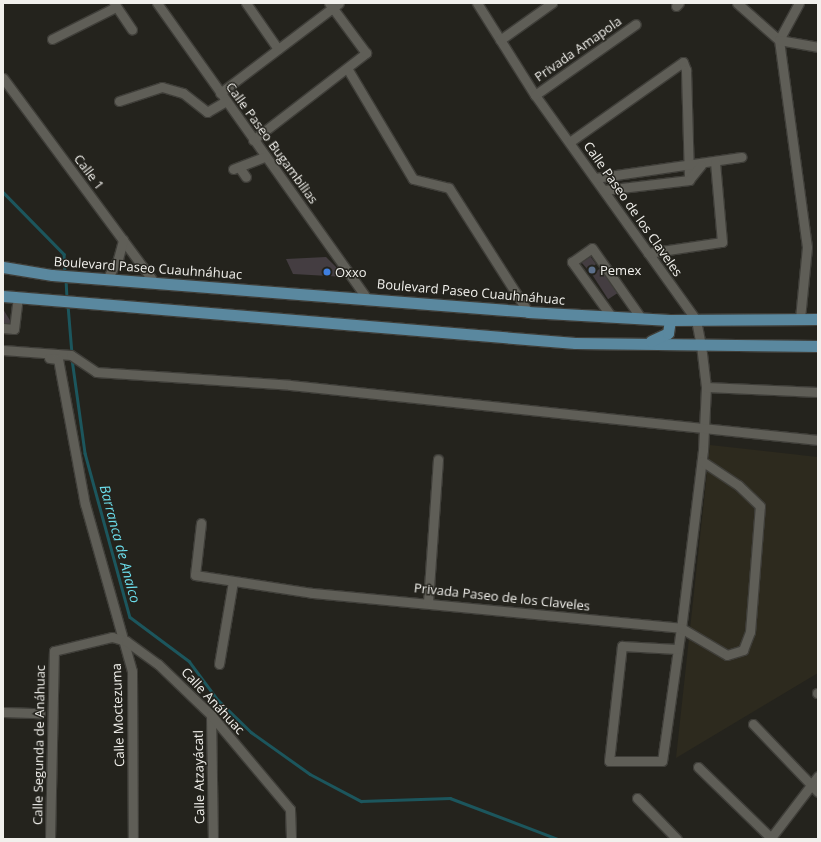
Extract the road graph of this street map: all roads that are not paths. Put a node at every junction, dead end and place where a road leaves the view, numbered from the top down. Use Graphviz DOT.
graph roads {
  1 [pos="157,3"];
  2 [pos="246,3"];
  3 [pos="477,3"];
  4 [pos="552,3"];
  5 [pos="737,3"];
  6 [pos="799,3"];
  7 [pos="115,5"];
  8 [pos="333,5"];
  9 [pos="636,24"];
  10 [pos="132,30"];
  11 [pos="52,39"];
  12 [pos="500,40"];
  13 [pos="779,40"];
  14 [pos="818,47"];
  15 [pos="278,49"];
  16 [pos="347,68"];
  17 [pos="3,78"];
  18 [pos="220,93"];
  19 [pos="535,95"];
  20 [pos="119,101"];
  21 [pos="226,101"];
  22 [pos="253,140"];
  23 [pos="571,141"];
  24 [pos="265,157"];
  25 [pos="741,157"];
  26 [pos="688,162"];
  27 [pos="715,162"];
  28 [pos="701,165"];
  29 [pos="246,177"];
  30 [pos="595,178"];
  31 [pos="689,180"];
  32 [pos="604,190"];
  33 [pos="123,240"];
  34 [pos="648,254"];
  35 [pos="3,267"];
  36 [pos="103,279"];
  37 [pos="154,282"];
  38 [pos="3,296"];
  39 [pos="18,298"];
  40 [pos="367,298"];
  41 [pos="528,312"];
  42 [pos="611,316"];
  43 [pos="641,318"];
  44 [pos="818,319"];
  45 [pos="670,320"];
  46 [pos="696,320"];
  47 [pos="800,320"];
  48 [pos="3,328"];
  49 [pos="643,344"];
  50 [pos="701,345"];
  51 [pos="818,346"];
  52 [pos="3,350"];
  53 [pos="3,354"];
  54 [pos="706,387"];
  55 [pos="818,392"];
  56 [pos="704,429"];
  57 [pos="818,440"];
  58 [pos="438,459"];
  59 [pos="702,461"];
  60 [pos="201,523"];
  61 [pos="233,581"];
  62 [pos="428,602"];
  63 [pos="681,628"];
  64 [pos="126,641"];
  65 [pos="677,649"];
  66 [pos="54,651"];
  67 [pos="219,664"];
  68 [pos="3,712"];
  69 [pos="40,713"];
  70 [pos="211,715"];
  71 [pos="753,724"];
  72 [pos="698,767"];
  73 [pos="818,776"];
  74 [pos="811,785"];
  75 [pos="818,792"];
  76 [pos="637,798"];
  77 [pos="50,839"];
  78 [pos="133,839"];
  79 [pos="213,839"];
  80 [pos="291,839"];
  81 [pos="677,839"];
  82 [pos="771,839"];
  1 -- 18 [label="street, Calle Paseo Bugambilias"];
  2 -- 15 [label="street"];
  3 -- 12 [label="street, Calle Paseo de los Claveles"];
  4 -- 12 [label="street"];
  5 -- 13 [label="street"];
  6 -- 13 [label="street"];
  7 -- 10 [label="street"];
  7 -- 11 [label="street"];
  8 -- 15 [label="street"];
  8 -- 16 [label="street"];
  9 -- 19 [label="street, Privada Amapola"];
  12 -- 19 [label="street, Calle Paseo de los Claveles"];
  13 -- 14 [label="street"];
  13 -- 47 [label="street"];
  15 -- 18 [label="street"];
  16 -- 22 [label="street"];
  16 -- 41 [label="street"];
  17 -- 33 [label="street, Calle 1"];
  18 -- 21 [label="street, Calle Paseo Bugambilias"];
  19 -- 23 [label="street, Calle Paseo de los Claveles"];
  20 -- 21 [label="street"];
  21 -- 22 [label="street, Calle Paseo Bugambilias"];
  22 -- 24 [label="street, Calle Paseo Bugambilias"];
  23 -- 26 [label="street"];
  23 -- 30 [label="street, Calle Paseo de los Claveles"];
  24 -- 29 [label="street"];
  24 -- 40 [label="street, Calle Paseo Bugambilias"];
  25 -- 27 [label="street"];
  26 -- 28 [label="street"];
  26 -- 30 [label="street"];
  26 -- 31 [label="street"];
  27 -- 28 [label="street"];
  27 -- 34 [label="street"];
  28 -- 31 [label="street"];
  30 -- 32 [label="street, Calle Paseo de los Claveles"];
  31 -- 32 [label="street"];
  32 -- 34 [label="street, Calle Paseo de los Claveles"];
  33 -- 36 [label="street"];
  33 -- 37 [label="street, Calle 1"];
  34 -- 46 [label="street, Calle Paseo de los Claveles"];
  35 -- 36 [label="main road, Boulevard Paseo Cuauhnáhuac"];
  36 -- 37 [label="main road, Boulevard Paseo Cuauhnáhuac"];
  37 -- 40 [label="main road, Boulevard Paseo Cuauhnáhuac"];
  38 -- 39 [label="main road"];
  39 -- 48 [label="street"];
  39 -- 49 [label="main road"];
  40 -- 41 [label="main road, Boulevard Paseo Cuauhnáhuac"];
  41 -- 42 [label="main road, Boulevard Paseo Cuauhnáhuac"];
  42 -- 43 [label="main road, Boulevard Paseo Cuauhnáhuac"];
  42 -- 43 [label="street"];
  43 -- 45 [label="main road, Boulevard Paseo Cuauhnáhuac"];
  44 -- 47 [label="main road, Boulevard Paseo Cuauhnáhuac"];
  45 -- 46 [label="main road, Boulevard Paseo Cuauhnáhuac"];
  45 -- 49 [label="main road"];
  46 -- 47 [label="main road, Boulevard Paseo Cuauhnáhuac"];
  46 -- 50 [label="street, Calle Paseo de los Claveles"];
  49 -- 50 [label="main road"];
  50 -- 51 [label="main road"];
  50 -- 54 [label="street, Calle Paseo de los Claveles"];
  52 -- 56 [label="street"];
  53 -- 64 [label="street, Calle Moctezuma"];
  54 -- 55 [label="street"];
  54 -- 56 [label="street, Calle Paseo de los Claveles"];
  56 -- 57 [label="street"];
  56 -- 59 [label="street, Calle Paseo de los Claveles"];
  58 -- 62 [label="street"];
  59 -- 63 [label="street"];
  59 -- 63 [label="street"];
  60 -- 61 [label="street, Privada Paseo de los Claveles"];
  61 -- 62 [label="street, Privada Paseo de los Claveles"];
  61 -- 67 [label="street"];
  62 -- 63 [label="street, Privada Paseo de los Claveles"];
  63 -- 65 [label="street"];
  64 -- 66 [label="street, Calle Anáhuac"];
  64 -- 70 [label="street, Calle Anáhuac"];
  64 -- 78 [label="street, Calle Moctezuma"];
  65 -- 65 [label="street"];
  66 -- 77 [label="street, Calle Segunda de Anáhuac"];
  68 -- 69 [label="street"];
  70 -- 79 [label="street, Calle Atzayácatl"];
  70 -- 80 [label="street, Calle Anáhuac"];
  71 -- 74 [label="street"];
  72 -- 82 [label="street"];
  73 -- 74 [label="street"];
  74 -- 75 [label="street"];
  74 -- 82 [label="street"];
  76 -- 81 [label="street"];
}
